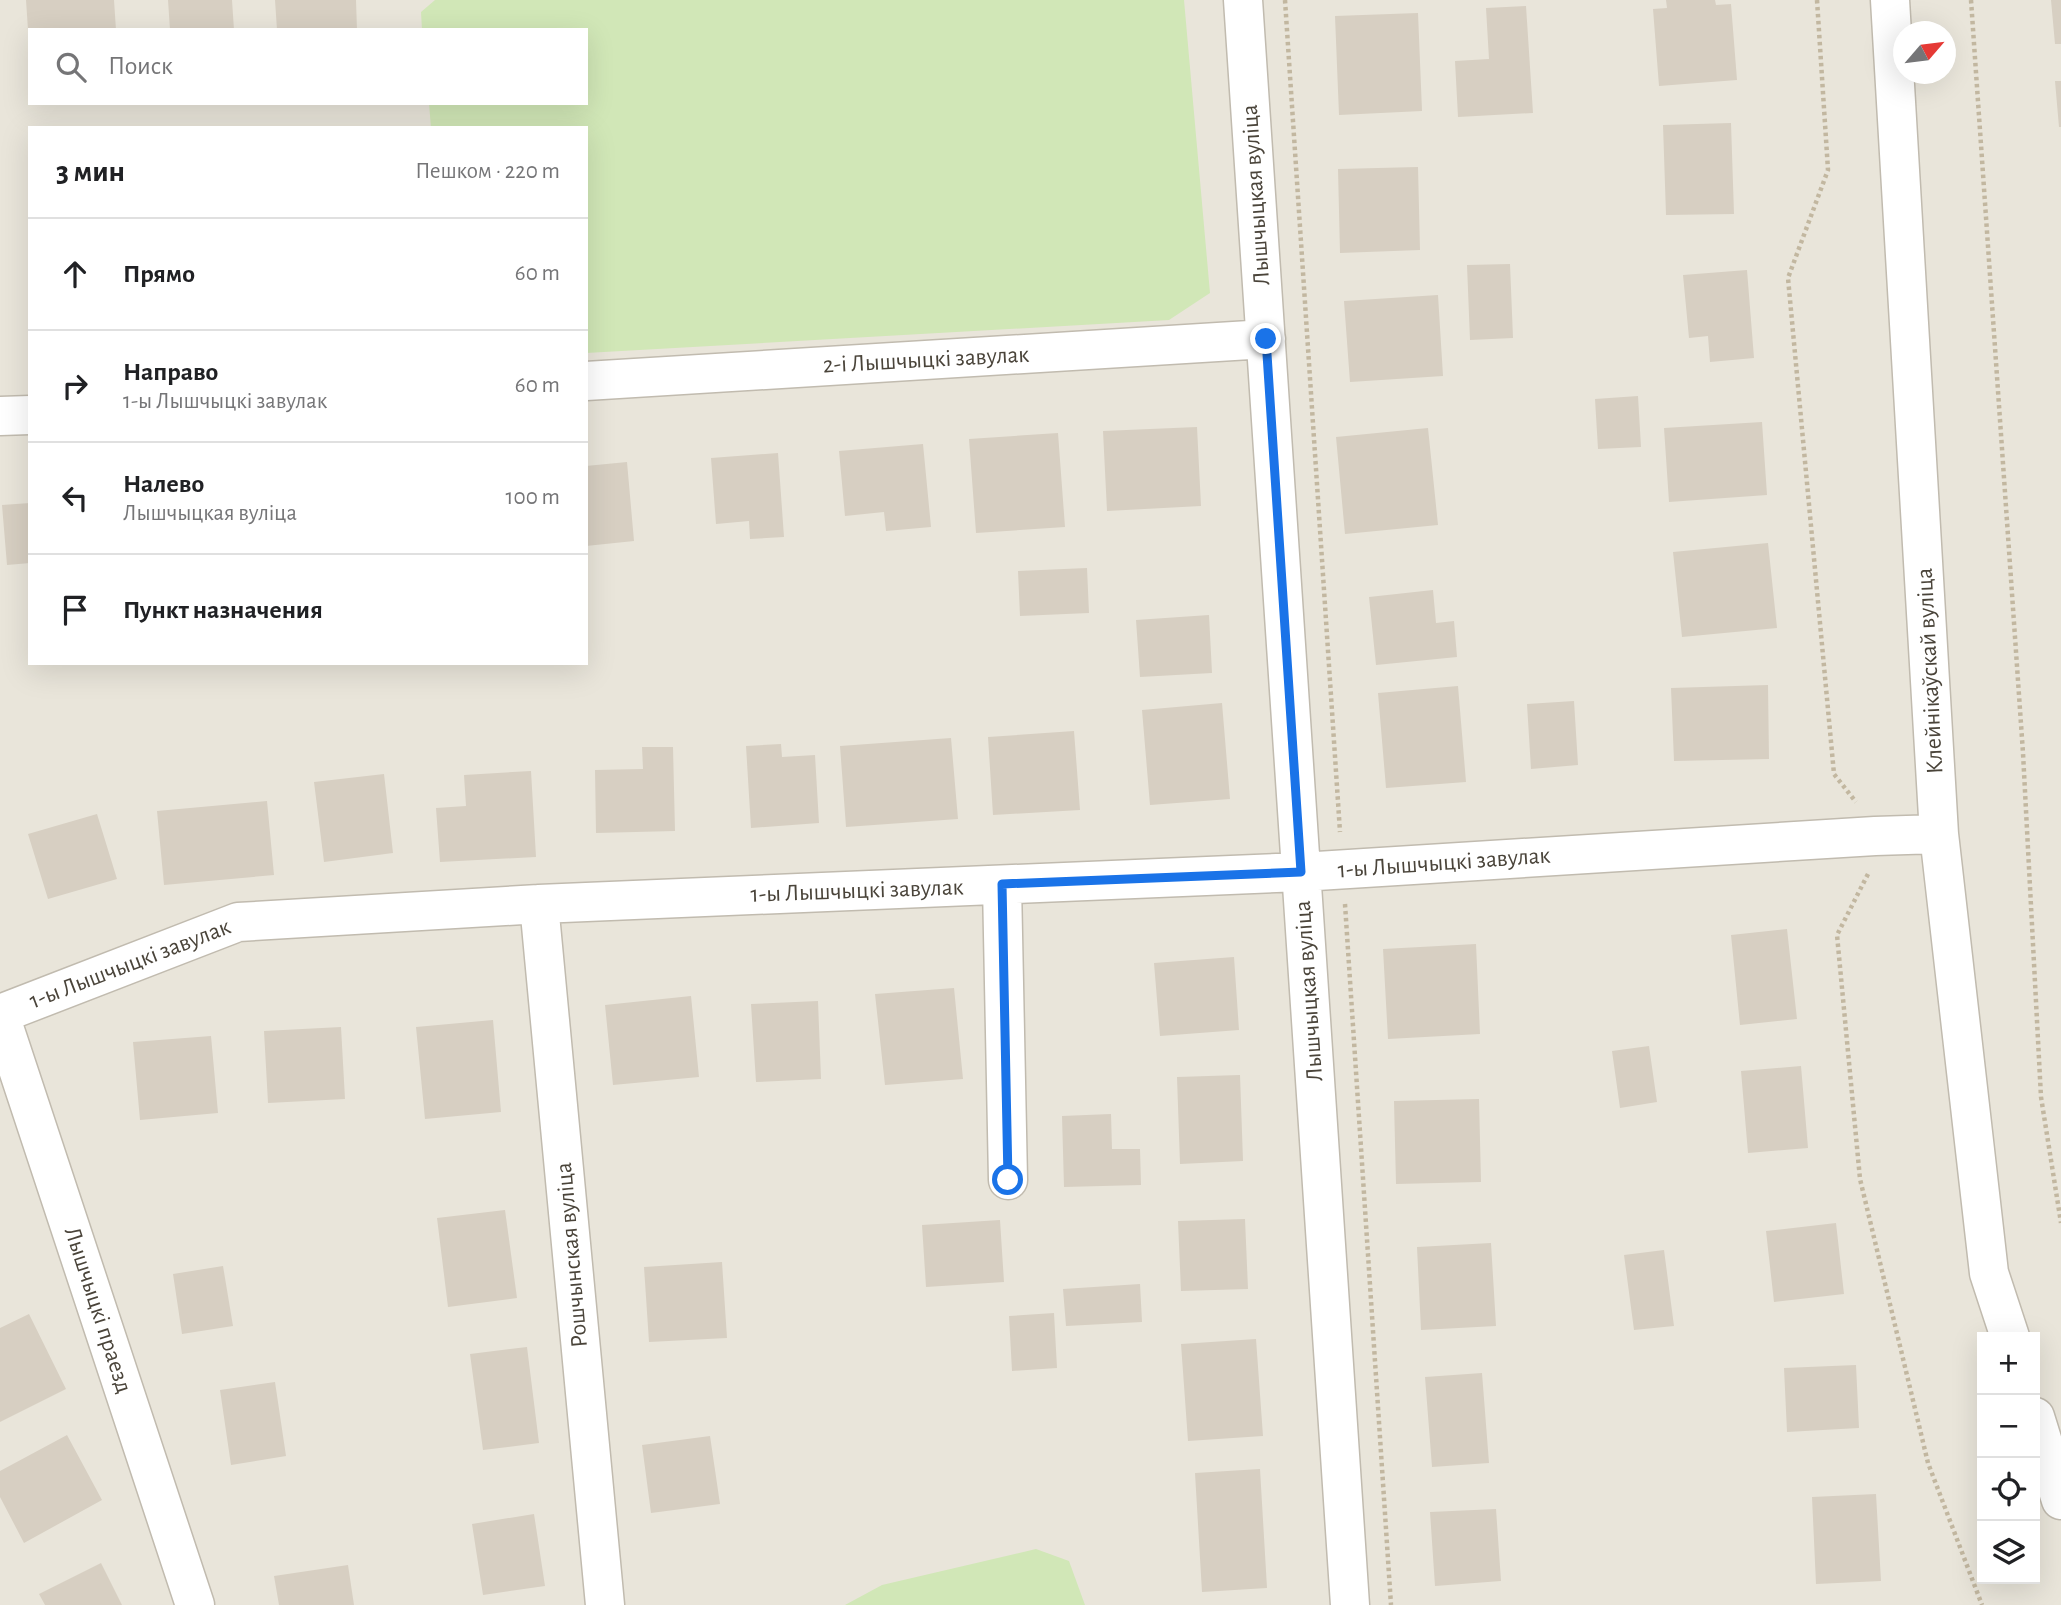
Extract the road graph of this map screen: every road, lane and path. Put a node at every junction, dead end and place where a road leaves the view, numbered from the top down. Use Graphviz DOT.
graph roads {
  1 [pos="1243,0"];
  2 [pos="1284,0"];
  3 [pos="1890,0"];
  4 [pos="1971,0"];
  5 [pos="1266,339"];
  6 [pos="588,380"];
  7 [pos="28,415"];
  8 [pos="0,416"];
  9 [pos="1940,834"];
  10 [pos="1342,869"];
  11 [pos="1301,872"];
  12 [pos="1002,884"];
  13 [pos="539,904"];
  14 [pos="0,1014"];
  15 [pos="1008,1180"];
  16 [pos="2061,1223"];
  17 [pos="2008,1332"];
  18 [pos="2040,1433"];
  19 [pos="2061,1500"];
  20 [pos="195,1605"];
  21 [pos="605,1605"];
  22 [pos="1350,1605"];
  23 [pos="1391,1605"];
  1 -- 5 [label="street, Лышчыцкая вуліца"];
  2 -- 10 [label="path"];
  3 -- 9 [label="street, Клейнікаўскай вуліца"];
  4 -- 16 [label="path"];
  5 -- 6 [label="street, 2-і Лышчыцкі завулак"];
  5 -- 11 [label="street, Лышчыцкая вуліца"];
  7 -- 8 [label="street"];
  9 -- 10 [label="street, 1-ы Лышчыцкі завулак"];
  9 -- 17 [label="street, Клейнікаўскай вуліца"];
  10 -- 11 [label="street, 1-ы Лышчыцкі завулак"];
  10 -- 23 [label="path"];
  11 -- 12 [label="street, 1-ы Лышчыцкі завулак"];
  11 -- 22 [label="street, Лышчыцкая вуліца"];
  12 -- 13 [label="street, 1-ы Лышчыцкі завулак"];
  12 -- 15 [label="street"];
  13 -- 14 [label="street, 1-ы Лышчыцкі завулак"];
  13 -- 21 [label="street, Рошчынская вуліца"];
  14 -- 20 [label="street, Лышчыцкі праезд"];
  18 -- 19 [label="street"];
}
